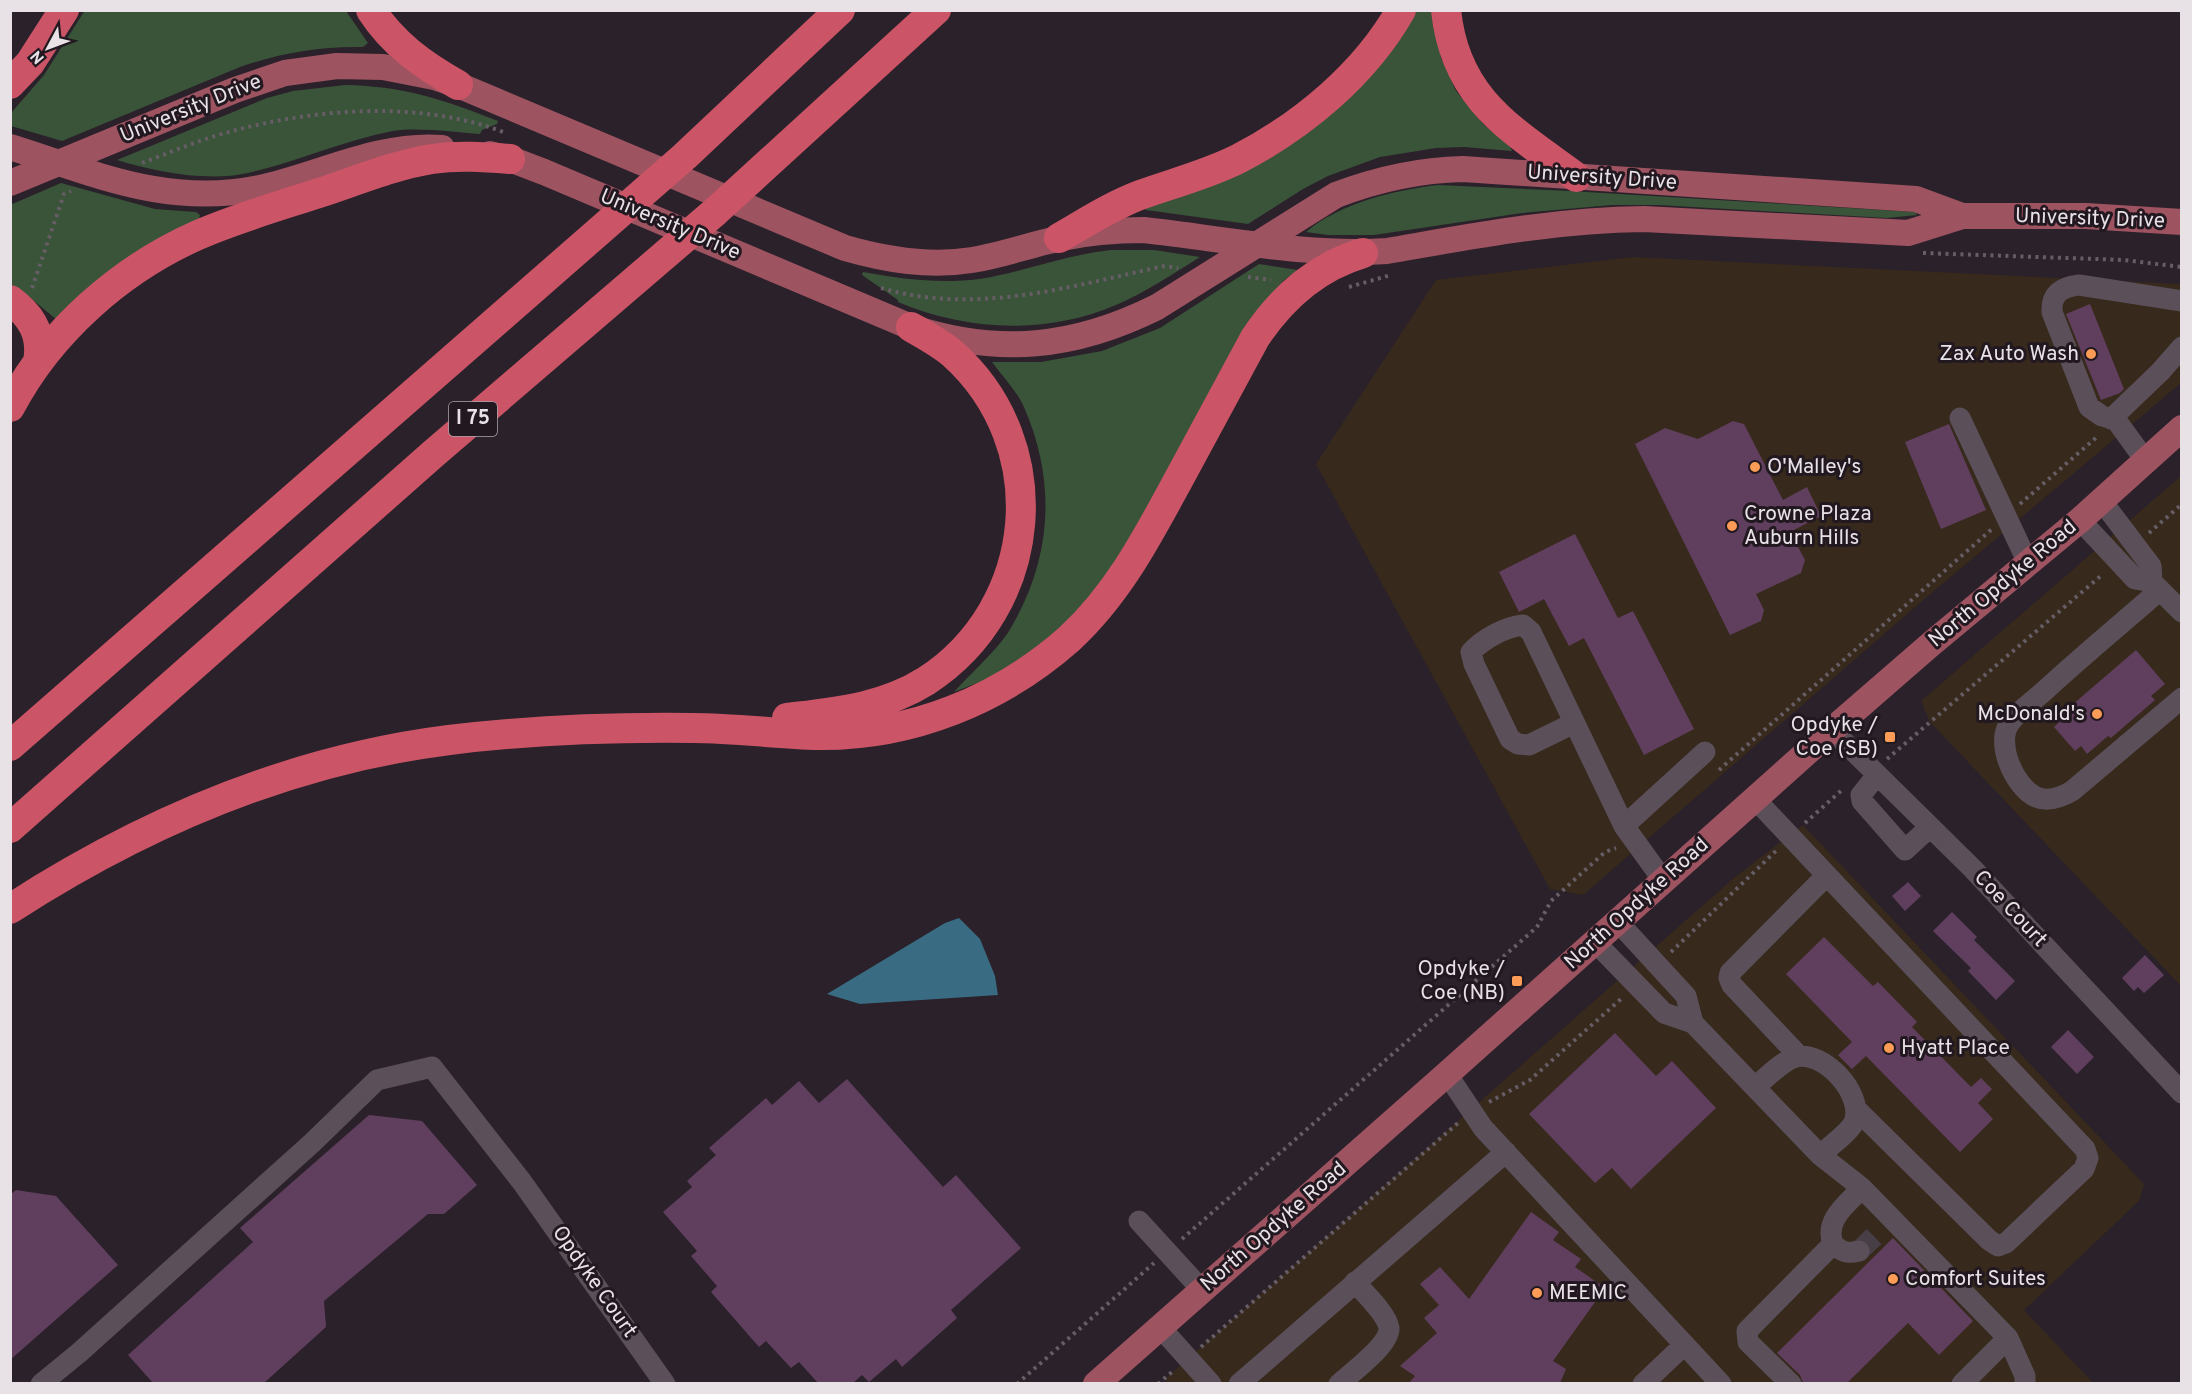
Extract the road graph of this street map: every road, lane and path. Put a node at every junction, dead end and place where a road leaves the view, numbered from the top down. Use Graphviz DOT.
graph roads {
  1 [pos="64,10"];
  2 [pos="371,10"];
  3 [pos="840,10"];
  4 [pos="936,10"];
  5 [pos="1401,10"];
  6 [pos="1446,10"];
  7 [pos="10,84"];
  8 [pos="458,85"];
  9 [pos="508,146"];
  10 [pos="10,147"];
  11 [pos="60,163"];
  12 [pos="135,165"];
  13 [pos="1576,177"];
  14 [pos="10,183"];
  15 [pos="80,188"];
  16 [pos="1962,216"];
  17 [pos="2181,222"];
  18 [pos="1059,238"];
  19 [pos="1257,243"];
  20 [pos="1363,253"];
  21 [pos="1919,253"];
  22 [pos="2181,267"];
  23 [pos="1182,269"];
  24 [pos="1399,273"];
  25 [pos="1241,276"];
  26 [pos="1272,280"];
  27 [pos="871,284"];
  28 [pos="1343,288"];
  29 [pos="19,298"];
  30 [pos="2181,301"];
  31 [pos="911,327"];
  32 [pos="2181,347"];
  33 [pos="38,362"];
  34 [pos="10,407"];
  35 [pos="1960,418"];
  36 [pos="2114,419"];
  37 [pos="2181,428"];
  38 [pos="2145,460"];
  39 [pos="2101,500"];
  40 [pos="2181,504"];
  41 [pos="2006,517"];
  42 [pos="2080,520"];
  43 [pos="2136,545"];
  44 [pos="2118,561"];
  45 [pos="2028,563"];
  46 [pos="2156,586"];
  47 [pos="2181,612"];
  48 [pos="2181,698"];
  49 [pos="1575,723"];
  50 [pos="694,728"];
  51 [pos="1832,730"];
  52 [pos="10,746"];
  53 [pos="1705,752"];
  54 [pos="1875,773"];
  55 [pos="1713,775"];
  56 [pos="1755,800"];
  57 [pos="1930,827"];
  58 [pos="10,828"];
  59 [pos="1630,834"];
  60 [pos="1791,837"];
  61 [pos="1827,875"];
  62 [pos="1663,880"];
  63 [pos="10,909"];
  64 [pos="1617,921"];
  65 [pos="1594,941"];
  66 [pos="1658,964"];
  67 [pos="1637,985"];
  68 [pos="1693,1023"];
  69 [pos="1799,1056"];
  70 [pos="1448,1074"];
  71 [pos="1755,1087"];
  72 [pos="2181,1093"];
  73 [pos="1856,1109"];
  74 [pos="1472,1111"];
  75 [pos="1506,1152"];
  76 [pos="1820,1155"];
  77 [pos="1862,1188"];
  78 [pos="1139,1221"];
  79 [pos="1833,1244"];
  80 [pos="1859,1251"];
  81 [pos="1167,1252"];
  82 [pos="1355,1282"];
  83 [pos="1202,1290"];
  84 [pos="1160,1327"];
  85 [pos="2008,1338"];
  86 [pos="1684,1345"];
  87 [pos="1188,1358"];
  88 [pos="41,1383"];
  89 [pos="665,1383"];
  90 [pos="1017,1383"];
  91 [pos="1096,1383"];
  92 [pos="1158,1383"];
  93 [pos="1210,1383"];
  94 [pos="1239,1383"];
  95 [pos="1339,1383"];
  96 [pos="1643,1383"];
  97 [pos="1721,1383"];
  98 [pos="1791,1383"];
  99 [pos="1962,1383"];
  100 [pos="2025,1383"];
  1 -- 7 [label="highway"];
  2 -- 8 [label="highway"];
  3 -- 52 [label="highway, I 75"];
  4 -- 58 [label="highway, I 75"];
  5 -- 18 [label="highway"];
  6 -- 13 [label="highway"];
  8 -- 11 [label="main road, University Drive"];
  8 -- 18 [label="main road, University Drive"];
  9 -- 11 [label="main road, University Drive"];
  9 -- 12 [label="path"];
  9 -- 31 [label="main road, University Drive"];
  9 -- 33 [label="highway"];
  10 -- 11 [label="main road, University Drive"];
  11 -- 14 [label="main road, University Drive"];
  13 -- 16 [label="main road, University Drive"];
  13 -- 19 [label="main road, University Drive"];
  15 -- 29 [label="path"];
  16 -- 17 [label="main road, University Drive"];
  16 -- 20 [label="main road, University Drive"];
  18 -- 19 [label="main road, University Drive"];
  19 -- 20 [label="main road, University Drive"];
  19 -- 31 [label="main road, University Drive"];
  20 -- 50 [label="highway"];
  21 -- 22 [label="path"];
  23 -- 27 [label="path"];
  24 -- 28 [label="path"];
  25 -- 26 [label="path"];
  29 -- 33 [label="highway"];
  30 -- 36 [label="street"];
  31 -- 50 [label="highway"];
  32 -- 36 [label="street"];
  33 -- 34 [label="highway"];
  35 -- 41 [label="street"];
  36 -- 38 [label="street"];
  36 -- 41 [label="path"];
  37 -- 38 [label="main road, North Opdyke Road"];
  38 -- 39 [label="main road, North Opdyke Road"];
  39 -- 42 [label="main road, North Opdyke Road"];
  39 -- 43 [label="street"];
  40 -- 43 [label="path"];
  41 -- 45 [label="street"];
  41 -- 55 [label="path"];
  42 -- 44 [label="street"];
  42 -- 45 [label="main road, North Opdyke Road"];
  43 -- 46 [label="street"];
  44 -- 46 [label="street"];
  44 -- 54 [label="path"];
  45 -- 51 [label="main road, North Opdyke Road"];
  46 -- 47 [label="street"];
  46 -- 48 [label="street"];
  49 -- 49 [label="street"];
  49 -- 59 [label="street"];
  50 -- 63 [label="highway"];
  51 -- 54 [label="street, Coe Court"];
  51 -- 56 [label="main road, North Opdyke Road"];
  53 -- 59 [label="street"];
  54 -- 57 [label="street, Coe Court"];
  54 -- 57 [label="street"];
  54 -- 60 [label="path"];
  56 -- 60 [label="street"];
  56 -- 62 [label="main road, North Opdyke Road"];
  57 -- 72 [label="street, Coe Court"];
  59 -- 62 [label="street"];
  59 -- 81 [label="path"];
  60 -- 61 [label="street"];
  60 -- 66 [label="path"];
  61 -- 69 [label="street"];
  61 -- 73 [label="street"];
  62 -- 64 [label="main road, North Opdyke Road"];
  64 -- 65 [label="main road, North Opdyke Road"];
  64 -- 66 [label="street"];
  65 -- 67 [label="street"];
  65 -- 70 [label="main road, North Opdyke Road"];
  66 -- 68 [label="street"];
  67 -- 68 [label="street"];
  67 -- 74 [label="path"];
  68 -- 71 [label="street"];
  69 -- 71 [label="street"];
  69 -- 73 [label="street"];
  70 -- 74 [label="street"];
  70 -- 83 [label="main road, North Opdyke Road"];
  71 -- 76 [label="street"];
  73 -- 76 [label="street"];
  74 -- 75 [label="street"];
  74 -- 87 [label="path"];
  75 -- 82 [label="street"];
  75 -- 86 [label="street"];
  76 -- 77 [label="street"];
  77 -- 79 [label="street"];
  77 -- 85 [label="street"];
  78 -- 81 [label="street"];
  79 -- 80 [label="street"];
  79 -- 98 [label="street"];
  81 -- 83 [label="street"];
  81 -- 90 [label="path"];
  82 -- 94 [label="street"];
  82 -- 95 [label="street"];
  83 -- 84 [label="main road, North Opdyke Road"];
  84 -- 87 [label="street"];
  84 -- 91 [label="main road, North Opdyke Road"];
  85 -- 99 [label="street"];
  85 -- 100 [label="street"];
  86 -- 96 [label="street"];
  86 -- 97 [label="street"];
  87 -- 92 [label="path"];
  87 -- 93 [label="street"];
  88 -- 89 [label="street, Opdyke Court"];
}
